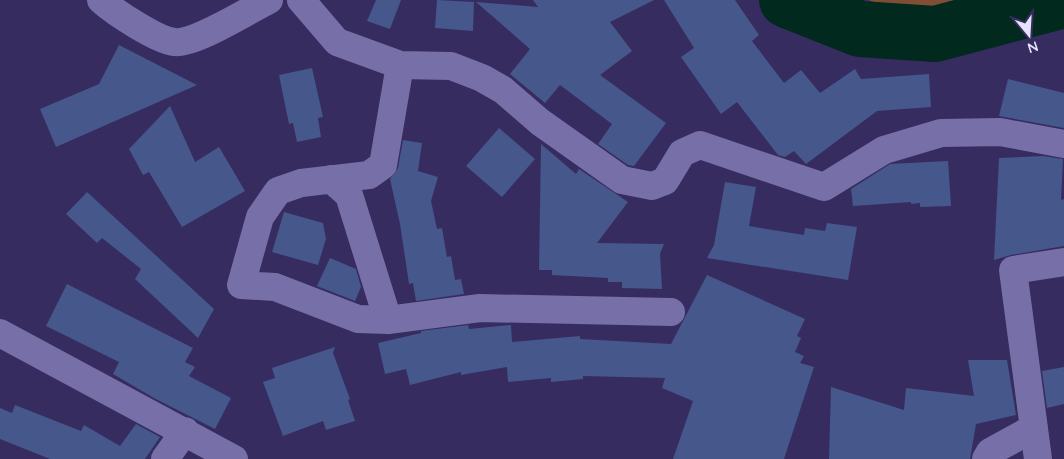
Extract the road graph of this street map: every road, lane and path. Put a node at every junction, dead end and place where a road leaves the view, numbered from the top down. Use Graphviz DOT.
graph roads {
  1 [pos="101,0"];
  2 [pos="269,0"];
  3 [pos="301,0"];
  4 [pos="400,65"];
  5 [pos="1064,144"];
  6 [pos="331,179"];
  7 [pos="1064,262"];
  8 [pos="671,312"];
  9 [pos="388,320"];
  10 [pos="0,333"];
  11 [pos="1034,428"];
  12 [pos="185,431"];
  13 [pos="165,459"];
  14 [pos="234,459"];
  15 [pos="986,459"];
  16 [pos="1038,459"];
  1 -- 2 [label="street"];
  3 -- 4 [label="street"];
  4 -- 5 [label="street"];
  4 -- 6 [label="street"];
  6 -- 9 [label="street"];
  6 -- 9 [label="street"];
  7 -- 11 [label="street"];
  8 -- 9 [label="street"];
  10 -- 12 [label="street"];
  11 -- 15 [label="street"];
  11 -- 16 [label="street"];
  12 -- 13 [label="street"];
  12 -- 14 [label="street"];
}
